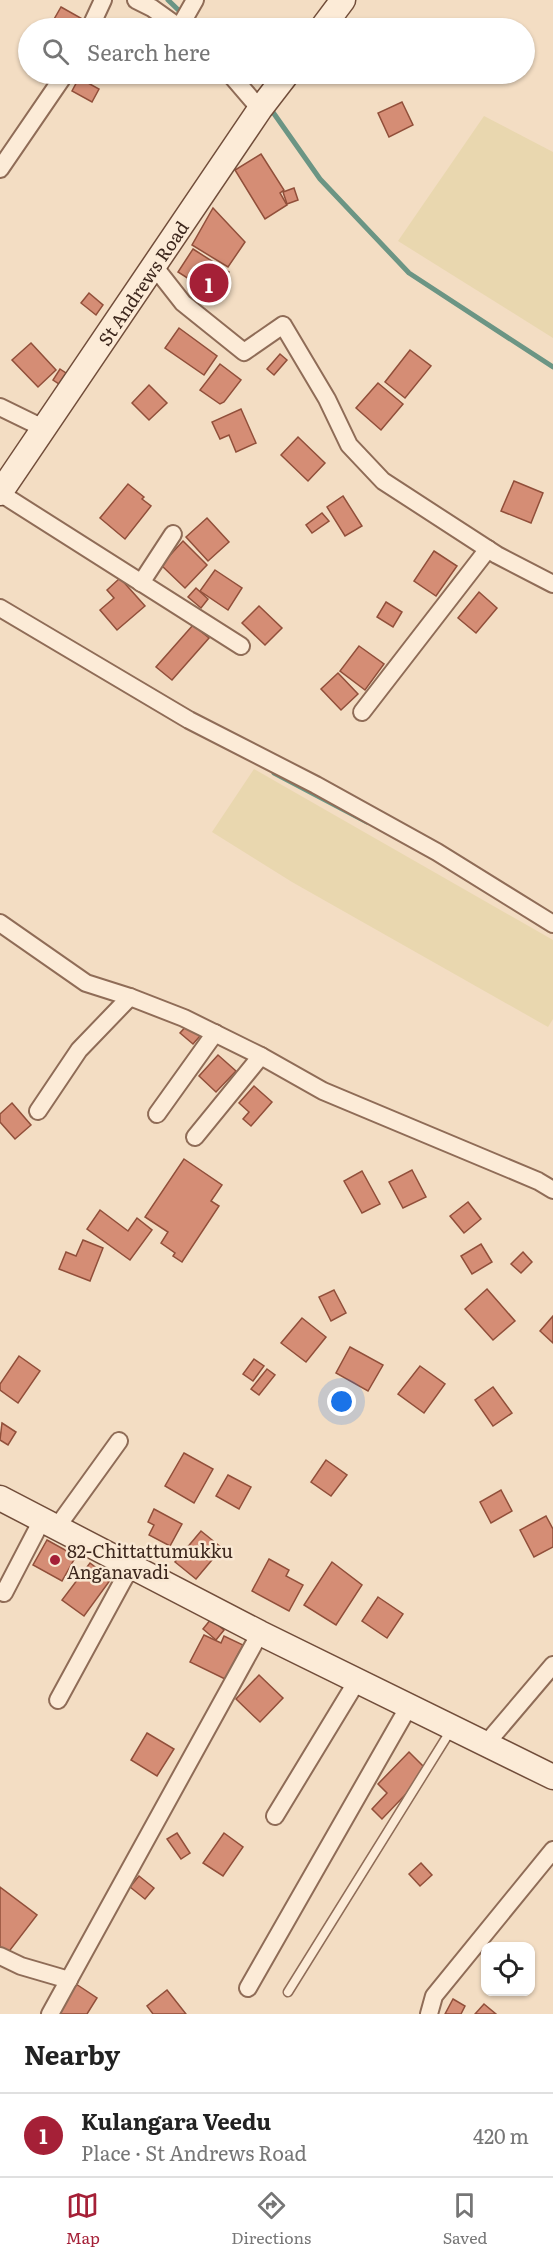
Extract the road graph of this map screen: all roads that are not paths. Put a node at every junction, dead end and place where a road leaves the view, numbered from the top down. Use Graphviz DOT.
graph roads {
  1 [pos="103,0"];
  2 [pos="136,0"];
  3 [pos="195,0"];
  4 [pos="343,0"];
  5 [pos="95,18"];
  6 [pos="166,18"];
  7 [pos="185,18"];
  8 [pos="330,18"];
  9 [pos="57,84"];
  10 [pos="239,84"];
  11 [pos="279,84"];
  12 [pos="260,109"];
  13 [pos="0,169"];
  14 [pos="154,266"];
  15 [pos="0,407"];
  16 [pos="43,428"];
  17 [pos="0,493"];
  18 [pos="173,534"];
  19 [pos="488,549"];
  20 [pos="141,583"];
  21 [pos="553,584"];
  22 [pos="0,608"];
  23 [pos="241,646"];
  24 [pos="362,712"];
  25 [pos="0,923"];
  26 [pos="553,924"];
  27 [pos="130,997"];
  28 [pos="215,1034"];
  29 [pos="261,1056"];
  30 [pos="38,1111"];
  31 [pos="157,1114"];
  32 [pos="195,1137"];
  33 [pos="553,1190"];
  34 [pos="119,1442"];
  35 [pos="0,1498"];
  36 [pos="50,1523"];
  37 [pos="131,1566"];
  38 [pos="4,1593"];
  39 [pos="260,1633"];
  40 [pos="553,1665"];
  41 [pos="357,1681"];
  42 [pos="58,1700"];
  43 [pos="409,1706"];
  44 [pos="452,1728"];
  45 [pos="485,1745"];
  46 [pos="553,1777"];
  47 [pos="275,1816"];
  48 [pos="553,1850"];
  49 [pos="0,1956"];
  50 [pos="69,1980"];
  51 [pos="248,1988"];
  52 [pos="288,1992"];
  53 [pos="50,2014"];
  54 [pos="429,2014"];
  1 -- 5 [label="street"];
  2 -- 6 [label="street"];
  3 -- 7 [label="street"];
  4 -- 8 [label="main road"];
  9 -- 13 [label="street"];
  10 -- 12 [label="street"];
  11 -- 12 [label="main road, St Andrews Road"];
  12 -- 14 [label="main road, St Andrews Road"];
  14 -- 16 [label="main road, St Andrews Road"];
  14 -- 19 [label="street"];
  15 -- 16 [label="street"];
  16 -- 17 [label="main road, St Andrews Road"];
  17 -- 20 [label="street"];
  18 -- 20 [label="street"];
  19 -- 21 [label="street"];
  19 -- 24 [label="street"];
  20 -- 23 [label="street"];
  22 -- 26 [label="street"];
  25 -- 27 [label="street"];
  27 -- 28 [label="street"];
  27 -- 30 [label="street"];
  28 -- 29 [label="street"];
  28 -- 31 [label="street"];
  29 -- 32 [label="street"];
  29 -- 33 [label="street"];
  34 -- 36 [label="street"];
  35 -- 36 [label="main road"];
  36 -- 37 [label="main road"];
  36 -- 38 [label="street"];
  37 -- 39 [label="main road"];
  37 -- 42 [label="street"];
  39 -- 41 [label="main road"];
  39 -- 50 [label="street"];
  40 -- 45 [label="street"];
  41 -- 43 [label="main road"];
  41 -- 47 [label="street"];
  43 -- 44 [label="main road"];
  43 -- 51 [label="street"];
  44 -- 45 [label="main road"];
  44 -- 52 [label="lane"];
  45 -- 46 [label="main road"];
  48 -- 54 [label="street"];
  49 -- 50 [label="street"];
  50 -- 53 [label="street"];
}
